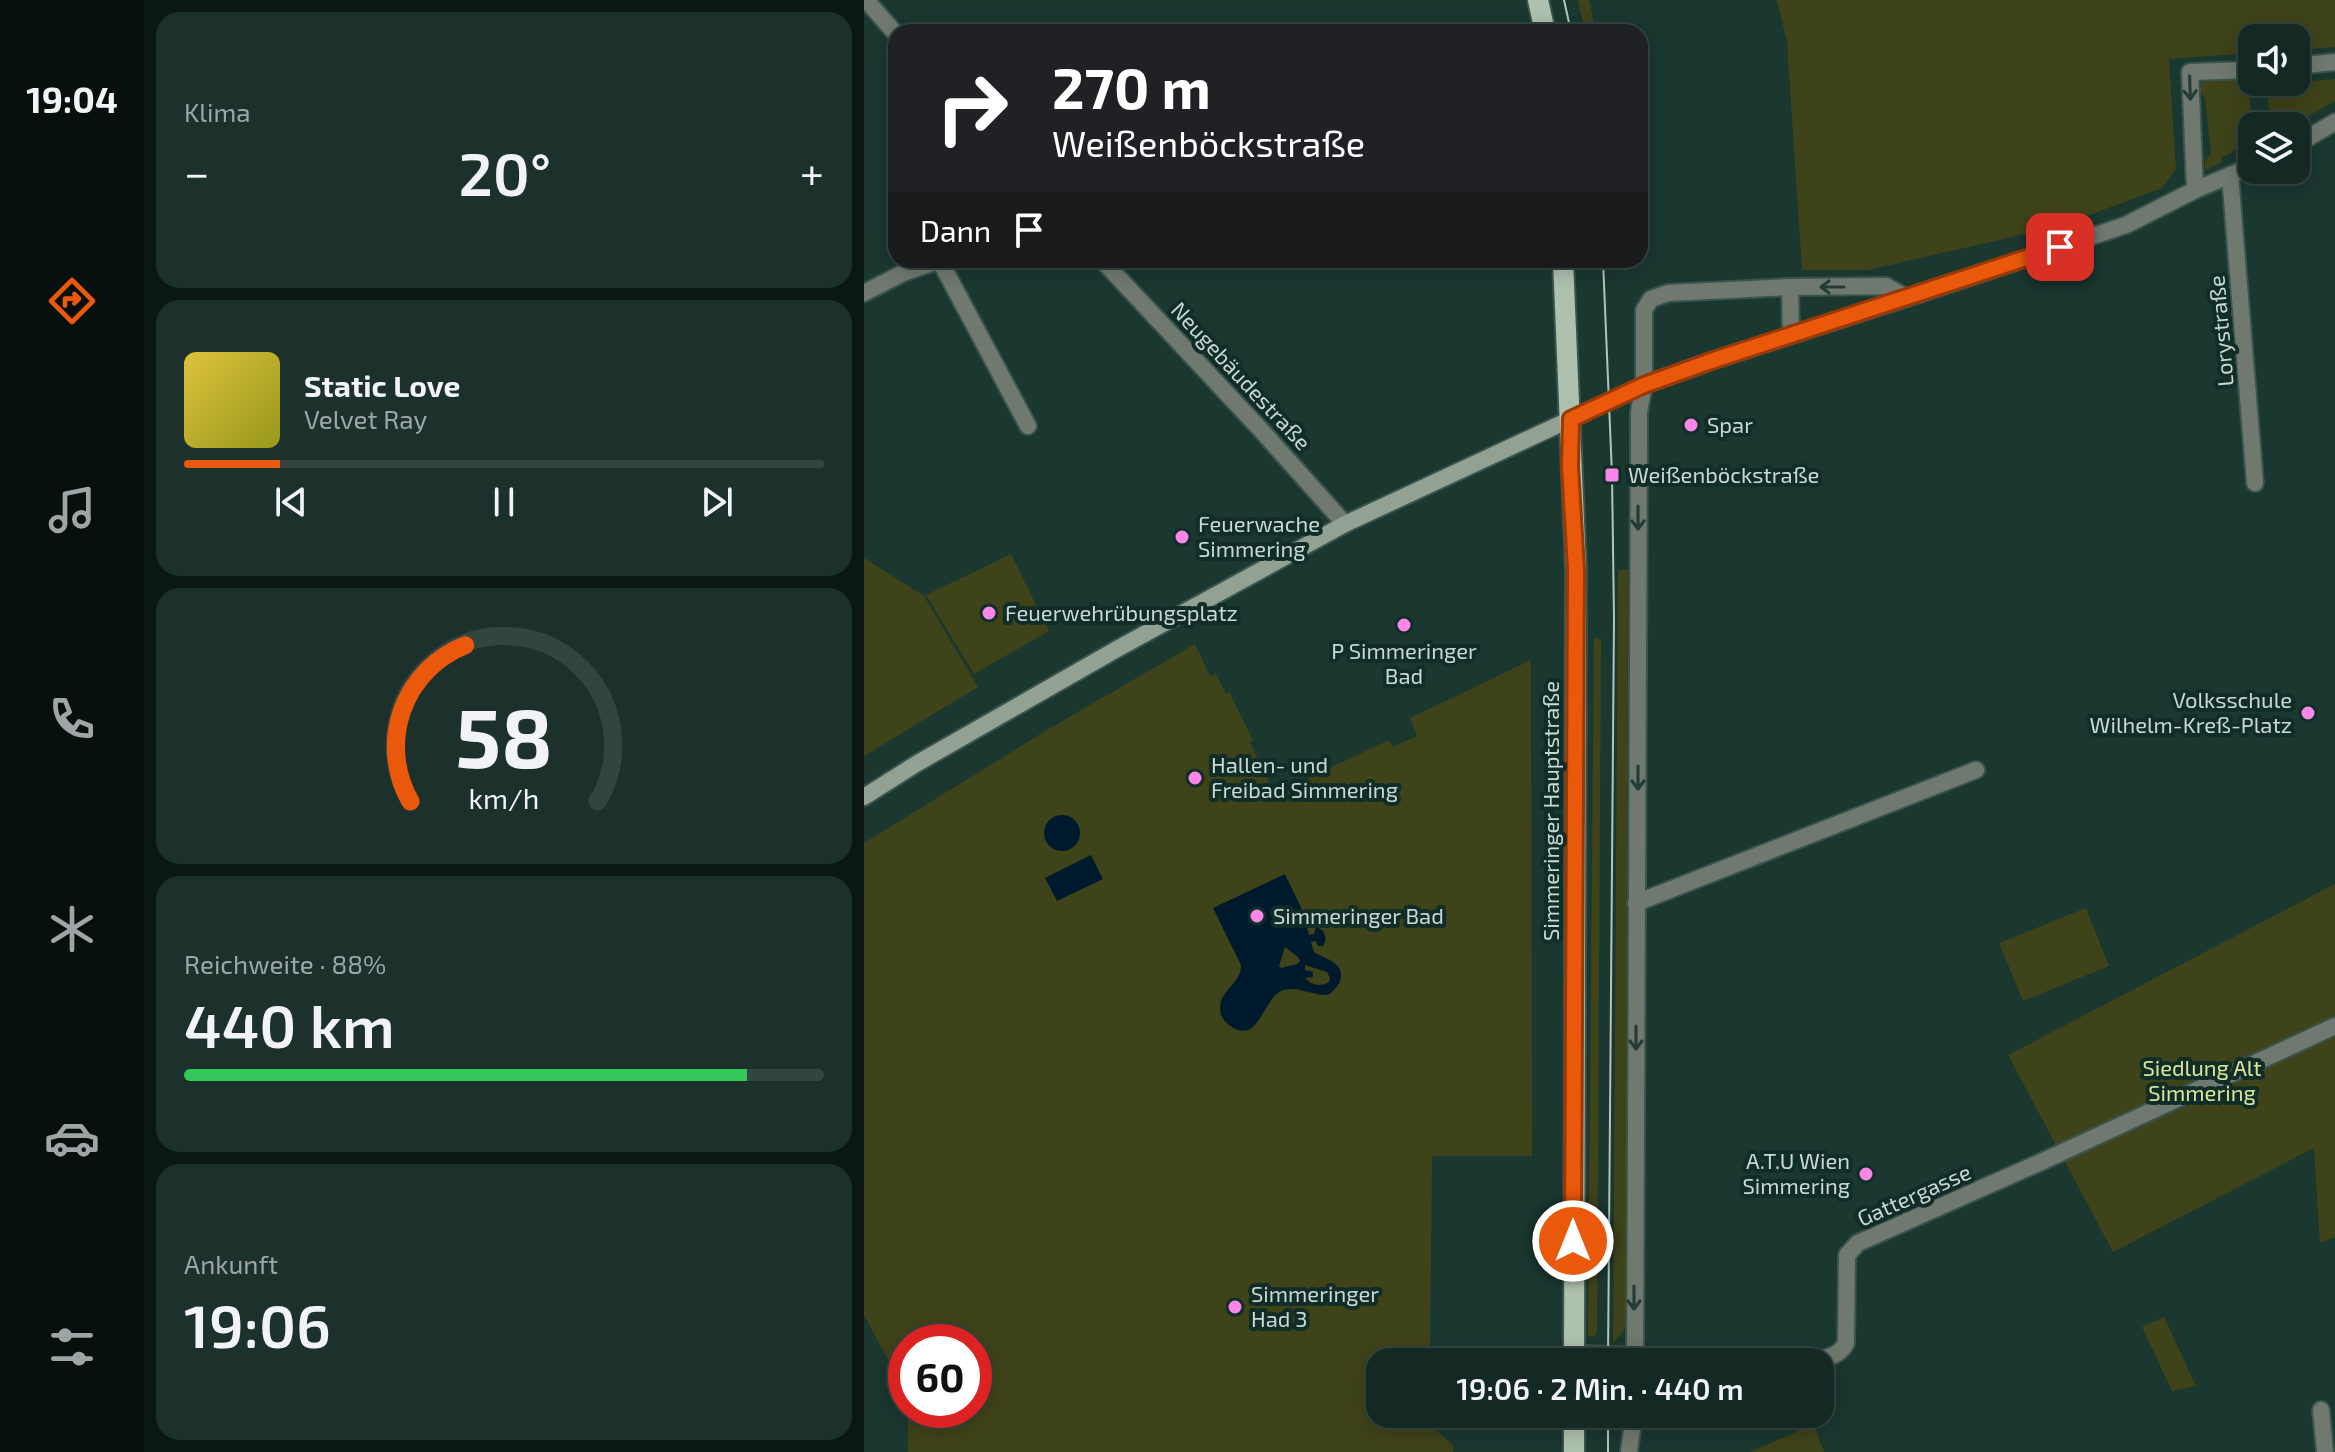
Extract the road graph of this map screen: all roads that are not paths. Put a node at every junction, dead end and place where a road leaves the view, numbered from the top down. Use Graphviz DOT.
graph roads {
  1 [pos="866,0"];
  2 [pos="1538,0"];
  3 [pos="1543,24"];
  4 [pos="888,25"];
  5 [pos="2335,62"];
  6 [pos="2310,65"];
  7 [pos="2238,70"];
  8 [pos="2335,122"];
  9 [pos="2310,137"];
  10 [pos="2238,172"];
  11 [pos="2230,175"];
  12 [pos="2195,190"];
  13 [pos="918,268"];
  14 [pos="945,268"];
  15 [pos="1109,268"];
  16 [pos="1563,268"];
  17 [pos="1790,287"];
  18 [pos="864,293"];
  19 [pos="1907,298"];
  20 [pos="1791,335"];
  21 [pos="1644,385"];
  22 [pos="1571,419"];
  23 [pos="1028,426"];
  24 [pos="2255,483"];
  25 [pos="1345,524"];
  26 [pos="1976,770"];
  27 [pos="864,797"];
  28 [pos="1636,903"];
  29 [pos="2335,1026"];
  30 [pos="1574,1348"];
  31 [pos="1635,1348"];
  32 [pos="1834,1356"];
  33 [pos="2321,1410"];
  34 [pos="1574,1428"];
  35 [pos="1632,1428"];
  36 [pos="1574,1452"];
  37 [pos="1629,1452"];
  38 [pos="2325,1452"];
  1 -- 4 [label="street"];
  2 -- 3 [label="main road"];
  5 -- 6 [label="street"];
  7 -- 12 [label="street, one-way"];
  8 -- 9 [label="street"];
  10 -- 11 [label="street"];
  11 -- 12 [label="street"];
  11 -- 24 [label="street, Lorystraße"];
  12 -- 19 [label="street"];
  13 -- 18 [label="street"];
  14 -- 23 [label="street"];
  15 -- 25 [label="street, Neugebäudestraße"];
  16 -- 22 [label="main road, Simmeringer Hauptstraße"];
  19 -- 17 [label="street, one-way"];
  17 -- 20 [label="street"];
  17 -- 21 [label="street"];
  19 -- 20 [label="street"];
  20 -- 21 [label="street"];
  21 -- 22 [label="street"];
  21 -- 28 [label="street, one-way"];
  22 -- 25 [label="main road"];
  22 -- 30 [label="main road, Simmeringer Hauptstraße"];
  25 -- 27 [label="main road"];
  26 -- 28 [label="street"];
  28 -- 31 [label="street, one-way"];
  29 -- 32 [label="street, Gattergasse"];
  33 -- 38 [label="street"];
  34 -- 36 [label="main road"];
  35 -- 37 [label="street"];
}
